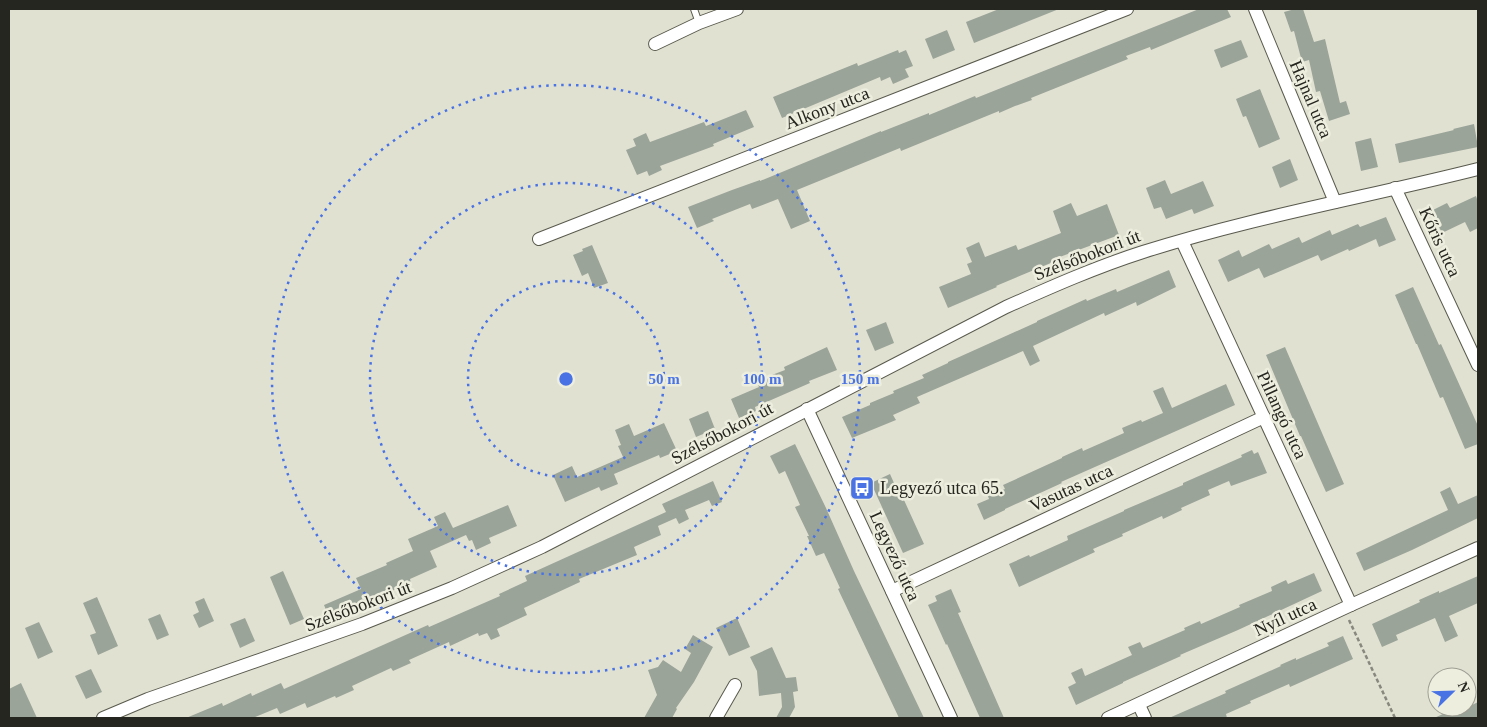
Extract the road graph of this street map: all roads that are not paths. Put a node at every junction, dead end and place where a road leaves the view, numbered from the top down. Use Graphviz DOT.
graph roads {
  1 [pos="694,9"];
  2 [pos="738,9"];
  3 [pos="1127,9"];
  4 [pos="1255,9"];
  5 [pos="699,23"];
  6 [pos="654,44"];
  7 [pos="1478,170"];
  8 [pos="1395,188"];
  9 [pos="1335,202"];
  10 [pos="539,240"];
  11 [pos="1182,240"];
  12 [pos="1478,365"];
  13 [pos="807,409"];
  14 [pos="1264,417"];
  15 [pos="1478,548"];
  16 [pos="892,591"];
  17 [pos="1351,605"];
  18 [pos="735,685"];
  19 [pos="1139,704"];
  20 [pos="103,718"];
  21 [pos="716,718"];
  22 [pos="951,718"];
  23 [pos="1108,718"];
  24 [pos="1145,718"];
  1 -- 5 [label="lane"];
  2 -- 5 [label="street"];
  3 -- 10 [label="street, Alkony utca"];
  4 -- 9 [label="street, Hajnal utca"];
  5 -- 6 [label="street"];
  7 -- 8 [label="street, Szélsőbokori út"];
  8 -- 9 [label="street, Szélsőbokori út"];
  8 -- 12 [label="street, Kőris utca"];
  9 -- 11 [label="street, Szélsőbokori út"];
  11 -- 13 [label="street, Szélsőbokori út"];
  11 -- 14 [label="street, Pillangó utca"];
  13 -- 16 [label="street, Legyező utca"];
  13 -- 20 [label="street, Szélsőbokori út"];
  14 -- 16 [label="street, Vasutas utca"];
  14 -- 17 [label="street, Pillangó utca"];
  15 -- 17 [label="street, Nyíl utca"];
  16 -- 22 [label="street, Legyező utca"];
  17 -- 19 [label="street, Nyíl utca"];
  18 -- 21 [label="street"];
  19 -- 23 [label="street, Nyíl utca"];
  19 -- 24 [label="street"];
}
